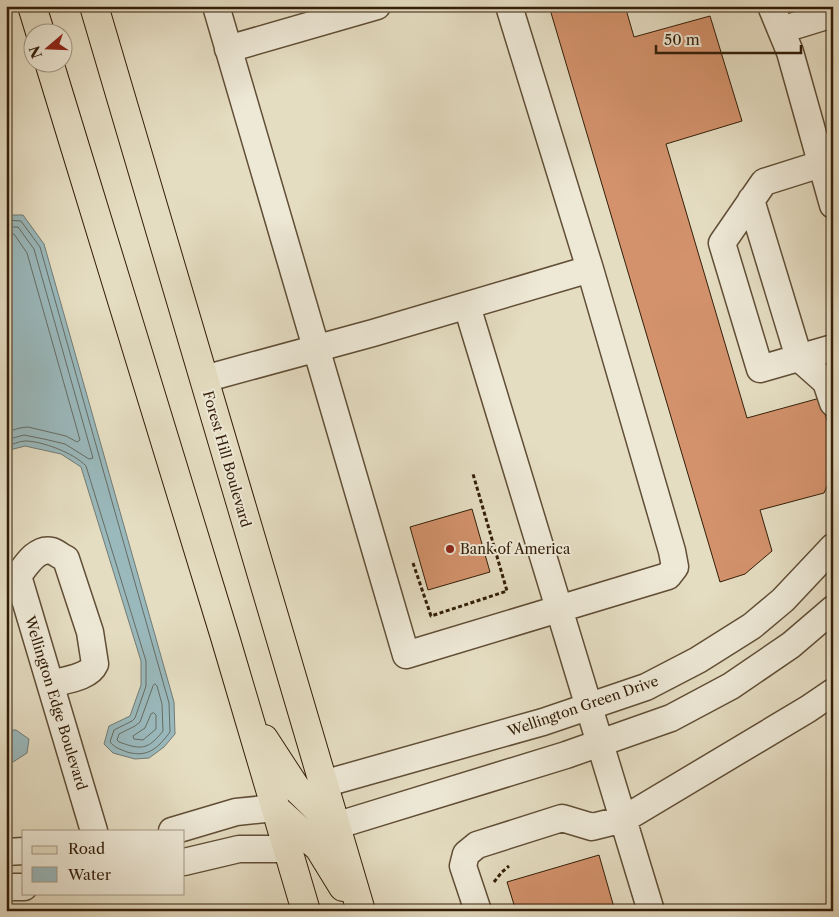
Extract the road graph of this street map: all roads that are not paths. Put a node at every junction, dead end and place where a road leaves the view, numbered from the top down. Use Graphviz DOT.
graph roads {
  1 [pos="32,6"];
  2 [pos="94,6"];
  3 [pos="216,6"];
  4 [pos="377,6"];
  5 [pos="510,6"];
  6 [pos="771,6"];
  7 [pos="833,14"];
  8 [pos="37,22"];
  9 [pos="781,30"];
  10 [pos="228,49"];
  11 [pos="52,72"];
  12 [pos="821,164"];
  13 [pos="752,200"];
  14 [pos="833,205"];
  15 [pos="590,269"];
  16 [pos="467,306"];
  17 [pos="317,348"];
  18 [pos="833,348"];
  19 [pos="799,358"];
  20 [pos="204,379"];
  21 [pos="833,403"];
  22 [pos="833,547"];
  23 [pos="558,608"];
  24 [pos="833,609"];
  25 [pos="51,684"];
  26 [pos="833,692"];
  27 [pos="589,707"];
  28 [pos="249,717"];
  29 [pos="601,743"];
  30 [pos="323,784"];
  31 [pos="275,808"];
  32 [pos="624,819"];
  33 [pos="335,826"];
  34 [pos="94,830"];
  35 [pos="175,830"];
  36 [pos="287,849"];
  37 [pos="22,851"];
  38 [pos="6,852"];
  39 [pos="185,862"];
  40 [pos="6,887"];
  41 [pos="22,887"];
  42 [pos="306,911"];
  43 [pos="355,911"];
  44 [pos="361,911"];
  45 [pos="478,911"];
  46 [pos="651,911"];
  1 -- 8 [label="main road"];
  2 -- 20 [label="main road, Forest Hill Boulevard"];
  3 -- 10 [label="street"];
  4 -- 10 [label="street"];
  5 -- 15 [label="street"];
  6 -- 9 [label="street"];
  7 -- 9 [label="street"];
  9 -- 12 [label="street"];
  10 -- 17 [label="street"];
  11 -- 28 [label="main road"];
  12 -- 13 [label="street"];
  12 -- 14 [label="street"];
  13 -- 19 [label="street"];
  13 -- 19 [label="street"];
  15 -- 16 [label="street"];
  15 -- 23 [label="street"];
  16 -- 17 [label="street"];
  16 -- 23 [label="street"];
  17 -- 20 [label="street"];
  17 -- 23 [label="street"];
  18 -- 19 [label="street"];
  19 -- 21 [label="street"];
  20 -- 30 [label="main road, Forest Hill Boulevard"];
  22 -- 27 [label="street, Wellington Green Drive"];
  23 -- 27 [label="street"];
  24 -- 29 [label="street"];
  25 -- 25 [label="street, Wellington Edge Boulevard"];
  25 -- 34 [label="street, Wellington Edge Boulevard"];
  26 -- 32 [label="street"];
  27 -- 29 [label="street"];
  27 -- 30 [label="street, Wellington Green Drive"];
  28 -- 31 [label="main road"];
  28 -- 33 [label="main road"];
  29 -- 32 [label="street"];
  29 -- 33 [label="street"];
  30 -- 33 [label="main road, Forest Hill Boulevard"];
  31 -- 35 [label="street"];
  31 -- 36 [label="main road"];
  31 -- 43 [label="main road"];
  32 -- 45 [label="street"];
  32 -- 46 [label="street"];
  33 -- 44 [label="main road, Forest Hill Boulevard"];
  36 -- 39 [label="street"];
  36 -- 42 [label="main road"];
  37 -- 38 [label="street"];
  40 -- 41 [label="street"];
}
